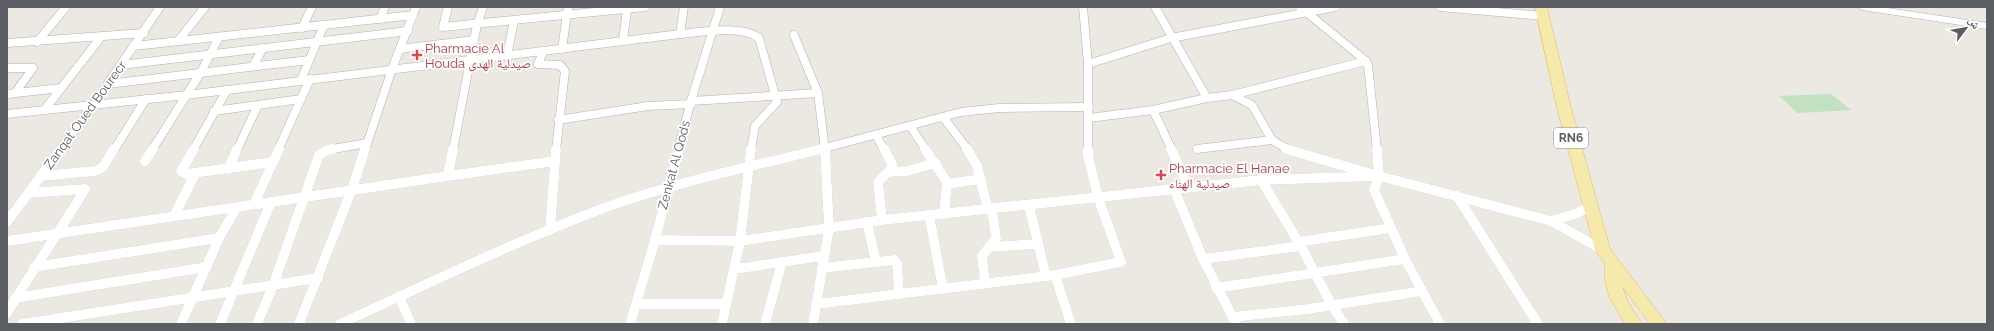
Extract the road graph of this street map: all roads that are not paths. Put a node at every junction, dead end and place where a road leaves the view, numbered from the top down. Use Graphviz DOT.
graph roads {
  1 [pos="66,7"];
  2 [pos="160,7"];
  3 [pos="205,7"];
  4 [pos="312,7"];
  5 [pos="385,7"];
  6 [pos="448,7"];
  7 [pos="483,7"];
  8 [pos="568,7"];
  9 [pos="645,7"];
  10 [pos="684,7"];
  11 [pos="720,7"];
  12 [pos="1083,7"];
  13 [pos="1154,7"];
  14 [pos="1300,7"];
  15 [pos="1335,7"];
  16 [pos="1440,7"];
  17 [pos="1862,7"];
  18 [pos="627,9"];
  19 [pos="415,11"];
  20 [pos="1542,12"];
  21 [pos="1306,13"];
  22 [pos="567,15"];
  23 [pos="380,19"];
  24 [pos="514,21"];
  25 [pos="324,25"];
  26 [pos="477,25"];
  27 [pos="1987,26"];
  28 [pos="302,28"];
  29 [pos="408,30"];
  30 [pos="713,32"];
  31 [pos="144,33"];
  32 [pos="680,34"];
  33 [pos="794,35"];
  34 [pos="101,37"];
  35 [pos="219,37"];
  36 [pos="1171,38"];
  37 [pos="474,40"];
  38 [pos="623,41"];
  39 [pos="37,42"];
  40 [pos="178,42"];
  41 [pos="318,42"];
  42 [pos="7,43"];
  43 [pos="134,46"];
  44 [pos="263,48"];
  45 [pos="400,49"];
  46 [pos="562,49"];
  47 [pos="543,52"];
  48 [pos="210,54"];
  49 [pos="507,56"];
  50 [pos="309,60"];
  51 [pos="470,60"];
  52 [pos="1366,61"];
  53 [pos="1088,64"];
  54 [pos="121,65"];
  55 [pos="253,66"];
  56 [pos="7,68"];
  57 [pos="392,70"];
  58 [pos="201,72"];
  59 [pos="305,80"];
  60 [pos="108,84"];
  61 [pos="60,88"];
  62 [pos="227,90"];
  63 [pos="818,93"];
  64 [pos="11,94"];
  65 [pos="187,95"];
  66 [pos="1232,95"];
  67 [pos="776,96"];
  68 [pos="1207,98"];
  69 [pos="146,99"];
  70 [pos="301,99"];
  71 [pos="691,102"];
  72 [pos="94,104"];
  73 [pos="258,105"];
  74 [pos="1090,107"];
  75 [pos="45,109"];
  76 [pos="1153,110"];
  77 [pos="214,111"];
  78 [pos="7,114"];
  79 [pos="942,117"];
  80 [pos="1089,118"];
  81 [pos="558,120"];
  82 [pos="910,126"];
  83 [pos="876,135"];
  84 [pos="1272,140"];
  85 [pos="367,143"];
  86 [pos="825,149"];
  87 [pos="1196,149"];
  88 [pos="145,161"];
  89 [pos="555,161"];
  90 [pos="273,162"];
  91 [pos="936,163"];
  92 [pos="228,169"];
  93 [pos="748,169"];
  94 [pos="888,172"];
  95 [pos="195,174"];
  96 [pos="41,176"];
  97 [pos="448,176"];
  98 [pos="1379,176"];
  99 [pos="981,179"];
  100 [pos="1261,180"];
  101 [pos="947,184"];
  102 [pos="1189,187"];
  103 [pos="352,189"];
  104 [pos="668,189"];
  105 [pos="1174,189"];
  106 [pos="28,193"];
  107 [pos="306,196"];
  108 [pos="1457,196"];
  109 [pos="1098,197"];
  110 [pos="272,202"];
  111 [pos="254,204"];
  112 [pos="1029,206"];
  113 [pos="1591,206"];
  114 [pos="236,207"];
  115 [pos="990,210"];
  116 [pos="944,214"];
  117 [pos="929,215"];
  118 [pos="174,216"];
  119 [pos="8,220"];
  120 [pos="882,220"];
  121 [pos="867,222"];
  122 [pos="1551,222"];
  123 [pos="828,228"];
  124 [pos="1390,228"];
  125 [pos="550,230"];
  126 [pos="59,233"];
  127 [pos="219,238"];
  128 [pos="655,240"];
  129 [pos="7,241"];
  130 [pos="740,241"];
  131 [pos="1038,244"];
  132 [pos="1300,244"];
  133 [pos="989,247"];
  134 [pos="1603,250"];
  135 [pos="823,256"];
  136 [pos="1203,259"];
  137 [pos="1405,259"];
  138 [pos="782,262"];
  139 [pos="876,262"];
  140 [pos="1613,264"];
  141 [pos="34,267"];
  142 [pos="207,267"];
  143 [pos="822,268"];
  144 [pos="735,269"];
  145 [pos="1314,272"];
  146 [pos="1050,275"];
  147 [pos="318,278"];
  148 [pos="985,283"];
  149 [pos="273,286"];
  150 [pos="1216,288"];
  151 [pos="943,289"];
  152 [pos="1422,291"];
  153 [pos="234,292"];
  154 [pos="899,294"];
  155 [pos="399,296"];
  156 [pos="15,298"];
  157 [pos="192,299"];
  158 [pos="637,304"];
  159 [pos="726,304"];
  160 [pos="817,304"];
  161 [pos="1331,304"];
  162 [pos="7,313"];
  163 [pos="1234,321"];
  164 [pos="22,324"];
  165 [pos="181,324"];
  166 [pos="220,324"];
  167 [pos="257,324"];
  168 [pos="299,324"];
  169 [pos="340,324"];
  170 [pos="411,324"];
  171 [pos="630,324"];
  172 [pos="722,324"];
  173 [pos="765,324"];
  174 [pos="813,324"];
  175 [pos="1072,324"];
  176 [pos="1344,324"];
  177 [pos="1440,324"];
  178 [pos="1538,324"];
  179 [pos="1634,324"];
  180 [pos="1659,324"];
  1 -- 39 [label="street"];
  2 -- 31 [label="street, Zanqat Oued Bourecr"];
  3 -- 40 [label="street"];
  4 -- 28 [label="street"];
  5 -- 23 [label="street"];
  6 -- 26 [label="street"];
  7 -- 26 [label="street"];
  8 -- 22 [label="street"];
  9 -- 18 [label="street"];
  10 -- 32 [label="street"];
  11 -- 30 [label="street, Zenkat Al Qods"];
  12 -- 53 [label="street"];
  13 -- 36 [label="street"];
  14 -- 21 [label="street"];
  15 -- 21 [label="street"];
  16 -- 20 [label="street"];
  17 -- 27 [label="street"];
  18 -- 22 [label="street"];
  18 -- 38 [label="street"];
  19 -- 23 [label="street"];
  19 -- 29 [label="street"];
  20 -- 113 [label="main road, RN6"];
  21 -- 36 [label="street"];
  21 -- 52 [label="street"];
  22 -- 24 [label="street"];
  22 -- 46 [label="street"];
  23 -- 25 [label="street"];
  24 -- 26 [label="street"];
  24 -- 49 [label="street"];
  25 -- 28 [label="street"];
  25 -- 41 [label="street"];
  26 -- 37 [label="street"];
  28 -- 35 [label="street"];
  29 -- 41 [label="street"];
  29 -- 45 [label="street"];
  30 -- 32 [label="street"];
  30 -- 67 [label="street"];
  30 -- 71 [label="street, Zenkat Al Qods"];
  31 -- 34 [label="street"];
  31 -- 43 [label="street, Zanqat Oued Bourecr"];
  32 -- 38 [label="street"];
  33 -- 63 [label="street"];
  34 -- 39 [label="street"];
  34 -- 61 [label="street"];
  35 -- 40 [label="street"];
  35 -- 48 [label="street"];
  36 -- 53 [label="street"];
  36 -- 68 [label="street"];
  37 -- 45 [label="street"];
  37 -- 51 [label="street"];
  38 -- 46 [label="street"];
  39 -- 42 [label="street"];
  40 -- 43 [label="street"];
  41 -- 44 [label="street"];
  41 -- 50 [label="street"];
  43 -- 54 [label="street, Zanqat Oued Bourecr"];
  44 -- 48 [label="street"];
  44 -- 55 [label="street"];
  45 -- 57 [label="street"];
  46 -- 47 [label="street"];
  47 -- 49 [label="street"];
  47 -- 81 [label="street"];
  48 -- 54 [label="street"];
  48 -- 58 [label="street"];
  49 -- 51 [label="street"];
  50 -- 55 [label="street"];
  50 -- 59 [label="street"];
  51 -- 57 [label="street"];
  51 -- 97 [label="street"];
  52 -- 66 [label="street"];
  52 -- 98 [label="street"];
  53 -- 74 [label="street"];
  54 -- 60 [label="street, Zanqat Oued Bourecr"];
  55 -- 58 [label="street"];
  56 -- 64 [label="street"];
  57 -- 59 [label="street"];
  57 -- 85 [label="street"];
  58 -- 60 [label="street"];
  58 -- 65 [label="street"];
  59 -- 62 [label="street"];
  59 -- 70 [label="street"];
  60 -- 72 [label="street, Zanqat Oued Bourecr"];
  61 -- 64 [label="street"];
  61 -- 75 [label="street"];
  62 -- 65 [label="street"];
  62 -- 77 [label="street"];
  63 -- 67 [label="street"];
  63 -- 86 [label="street"];
  65 -- 69 [label="street"];
  65 -- 88 [label="street"];
  66 -- 68 [label="street"];
  66 -- 84 [label="street"];
  67 -- 71 [label="street"];
  67 -- 93 [label="street"];
  68 -- 76 [label="street"];
  69 -- 72 [label="street"];
  69 -- 96 [label="street"];
  70 -- 73 [label="street"];
  70 -- 90 [label="street"];
  71 -- 81 [label="street"];
  71 -- 104 [label="street, Zenkat Al Qods"];
  72 -- 75 [label="street"];
  72 -- 96 [label="street, Zanqat Oued Bourecr"];
  73 -- 77 [label="street"];
  73 -- 92 [label="street"];
  74 -- 79 [label="street"];
  74 -- 80 [label="street"];
  75 -- 78 [label="street"];
  76 -- 80 [label="street"];
  76 -- 102 [label="street"];
  77 -- 95 [label="street"];
  79 -- 82 [label="street"];
  79 -- 99 [label="street"];
  80 -- 109 [label="street"];
  81 -- 89 [label="street"];
  82 -- 83 [label="street"];
  82 -- 91 [label="street"];
  83 -- 86 [label="street"];
  83 -- 94 [label="street"];
  84 -- 87 [label="street"];
  84 -- 98 [label="street"];
  85 -- 103 [label="street"];
  85 -- 107 [label="street"];
  86 -- 93 [label="street"];
  86 -- 123 [label="street"];
  89 -- 97 [label="street"];
  89 -- 125 [label="street"];
  90 -- 92 [label="street"];
  90 -- 111 [label="street"];
  91 -- 94 [label="street"];
  91 -- 101 [label="street"];
  92 -- 95 [label="street"];
  93 -- 104 [label="street"];
  93 -- 130 [label="street"];
  94 -- 120 [label="street"];
  95 -- 118 [label="street"];
  96 -- 106 [label="street, Zanqat Oued Bourecr"];
  97 -- 103 [label="street"];
  98 -- 100 [label="street"];
  98 -- 108 [label="street"];
  98 -- 124 [label="street"];
  99 -- 101 [label="street"];
  99 -- 115 [label="street"];
  100 -- 102 [label="street"];
  100 -- 132 [label="street"];
  101 -- 116 [label="street"];
  102 -- 105 [label="street"];
  103 -- 107 [label="street"];
  103 -- 147 [label="street"];
  104 -- 125 [label="street"];
  104 -- 128 [label="street, Zenkat Al Qods"];
  105 -- 109 [label="street"];
  105 -- 136 [label="street"];
  106 -- 119 [label="street, Zanqat Oued Bourecr"];
  106 -- 126 [label="street"];
  107 -- 110 [label="street"];
  107 -- 149 [label="street"];
  108 -- 122 [label="street"];
  108 -- 178 [label="street"];
  109 -- 112 [label="street"];
  109 -- 146 [label="street"];
  110 -- 111 [label="street"];
  110 -- 153 [label="street"];
  111 -- 114 [label="street"];
  112 -- 115 [label="street"];
  112 -- 131 [label="street"];
  113 -- 122 [label="street"];
  113 -- 134 [label="main road, RN6"];
  114 -- 118 [label="street"];
  114 -- 127 [label="street"];
  115 -- 116 [label="street"];
  115 -- 133 [label="street"];
  116 -- 117 [label="street"];
  117 -- 120 [label="street"];
  117 -- 151 [label="street"];
  118 -- 126 [label="street"];
  120 -- 121 [label="street"];
  121 -- 123 [label="street"];
  121 -- 139 [label="street"];
  122 -- 134 [label="street"];
  123 -- 130 [label="street"];
  123 -- 135 [label="street"];
  124 -- 132 [label="street"];
  124 -- 137 [label="street"];
  125 -- 155 [label="street"];
  126 -- 129 [label="street"];
  126 -- 141 [label="street"];
  127 -- 141 [label="street"];
  127 -- 142 [label="street"];
  128 -- 130 [label="street"];
  128 -- 158 [label="street, Zenkat Al Qods"];
  130 -- 144 [label="street"];
  131 -- 133 [label="street"];
  131 -- 146 [label="street"];
  132 -- 136 [label="street"];
  132 -- 145 [label="street"];
  133 -- 148 [label="street"];
  134 -- 140 [label="main road, RN6"];
  135 -- 138 [label="street"];
  135 -- 143 [label="street"];
  136 -- 150 [label="street"];
  137 -- 145 [label="street"];
  137 -- 152 [label="street"];
  138 -- 144 [label="street"];
  138 -- 173 [label="street"];
  139 -- 143 [label="street"];
  139 -- 154 [label="street"];
  140 -- 179 [label="main road"];
  140 -- 180 [label="main road, RN6"];
  141 -- 156 [label="street"];
  142 -- 156 [label="street"];
  142 -- 157 [label="street"];
  143 -- 160 [label="street"];
  144 -- 159 [label="street"];
  145 -- 150 [label="street"];
  145 -- 161 [label="street"];
  146 -- 148 [label="street"];
  146 -- 175 [label="street"];
  147 -- 149 [label="street"];
  147 -- 168 [label="street"];
  148 -- 151 [label="street"];
  149 -- 153 [label="street"];
  149 -- 167 [label="street"];
  150 -- 163 [label="street"];
  151 -- 154 [label="street"];
  152 -- 161 [label="street"];
  152 -- 177 [label="street"];
  153 -- 157 [label="street"];
  153 -- 166 [label="street"];
  154 -- 160 [label="street"];
  155 -- 169 [label="street"];
  155 -- 170 [label="street"];
  156 -- 162 [label="street"];
  157 -- 164 [label="street"];
  157 -- 165 [label="street"];
  158 -- 159 [label="street"];
  158 -- 171 [label="street, Zenkat Al Qods"];
  159 -- 172 [label="street"];
  160 -- 174 [label="street"];
  161 -- 163 [label="street"];
  161 -- 176 [label="street"];
}
